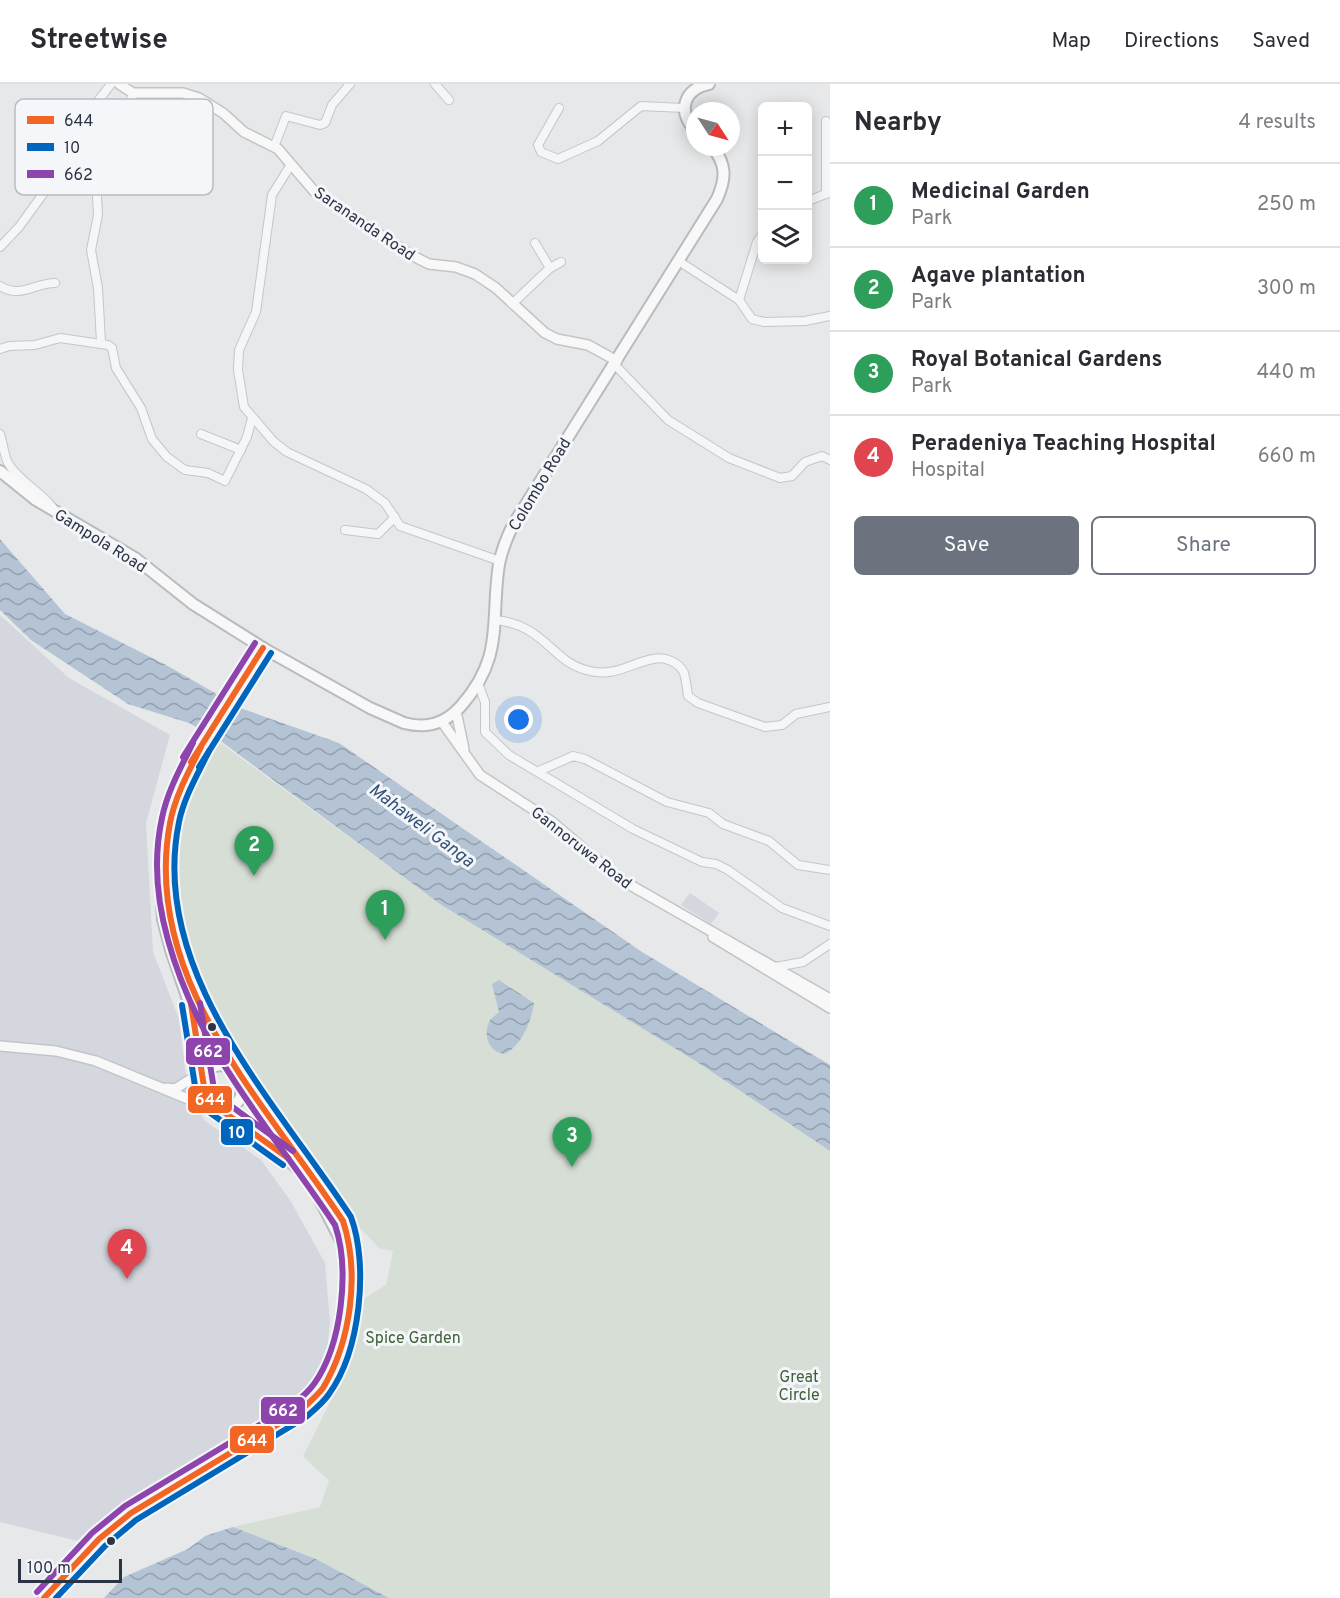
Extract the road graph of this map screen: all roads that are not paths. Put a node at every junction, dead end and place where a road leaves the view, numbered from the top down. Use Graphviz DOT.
graph roads {
  1 [pos="111,84"];
  2 [pos="119,84"];
  3 [pos="350,84"];
  4 [pos="435,84"];
  5 [pos="707,84"];
  6 [pos="692,87"];
  7 [pos="133,93"];
  8 [pos="100,99"];
  9 [pos="131,99"];
  10 [pos="200,99"];
  11 [pos="449,100"];
  12 [pos="213,107"];
  13 [pos="559,108"];
  14 [pos="684,108"];
  15 [pos="686,118"];
  16 [pos="826,121"];
  17 [pos="274,147"];
  18 [pos="718,156"];
  19 [pos="291,166"];
  20 [pos="828,193"];
  21 [pos="42,195"];
  22 [pos="97,195"];
  23 [pos="812,199"];
  24 [pos="758,241"];
  25 [pos="535,243"];
  26 [pos="0,247"];
  27 [pos="561,262"];
  28 [pos="680,262"];
  29 [pos="550,268"];
  30 [pos="55,283"];
  31 [pos="0,286"];
  32 [pos="739,300"];
  33 [pos="512,304"];
  34 [pos="830,316"];
  35 [pos="101,342"];
  36 [pos="0,349"];
  37 [pos="616,363"];
  38 [pos="252,418"];
  39 [pos="0,435"];
  40 [pos="201,435"];
  41 [pos="241,450"];
  42 [pos="830,460"];
  43 [pos="0,471"];
  44 [pos="56,512"];
  45 [pos="394,517"];
  46 [pos="345,530"];
  47 [pos="500,561"];
  48 [pos="496,620"];
  49 [pos="263,648"];
  50 [pos="478,683"];
  51 [pos="830,707"];
  52 [pos="456,711"];
  53 [pos="442,722"];
  54 [pos="201,747"];
  55 [pos="465,754"];
  56 [pos="539,771"];
  57 [pos="830,870"];
  58 [pos="830,926"];
  59 [pos="707,931"];
  60 [pos="830,944"];
  61 [pos="775,967"];
  62 [pos="830,999"];
  63 [pos="830,1008"];
  64 [pos="0,1046"];
  65 [pos="202,1072"];
  66 [pos="240,1077"];
  67 [pos="158,1088"];
  68 [pos="214,1105"];
  69 [pos="349,1256"];
  70 [pos="44,1598"];
  1 -- 8 [label="street"];
  2 -- 7 [label="main road, Sarananda Road"];
  3 -- 17 [label="street"];
  4 -- 11 [label="street"];
  5 -- 6 [label="highway"];
  6 -- 14 [label="highway"];
  7 -- 9 [label="street"];
  7 -- 10 [label="main road, Sarananda Road"];
  12 -- 17 [label="main road, Sarananda Road"];
  13 -- 14 [label="street"];
  14 -- 15 [label="highway"];
  16 -- 20 [label="street"];
  17 -- 19 [label="main road, Sarananda Road"];
  18 -- 28 [label="highway, Colombo Road"];
  19 -- 33 [label="main road, Sarananda Road"];
  19 -- 38 [label="street"];
  20 -- 23 [label="street"];
  21 -- 26 [label="street"];
  22 -- 35 [label="street"];
  24 -- 32 [label="street"];
  25 -- 29 [label="street"];
  27 -- 29 [label="street"];
  28 -- 32 [label="street"];
  28 -- 37 [label="highway, Colombo Road"];
  29 -- 33 [label="street"];
  30 -- 31 [label="street"];
  32 -- 34 [label="street"];
  33 -- 37 [label="main road, Sarananda Road"];
  35 -- 36 [label="street"];
  35 -- 41 [label="street"];
  37 -- 42 [label="street"];
  37 -- 47 [label="highway, Colombo Road"];
  38 -- 41 [label="street"];
  38 -- 45 [label="street"];
  39 -- 44 [label="street"];
  40 -- 41 [label="street"];
  43 -- 44 [label="highway, Gampola Road"];
  44 -- 49 [label="highway, Gampola Road"];
  45 -- 46 [label="street"];
  45 -- 47 [label="street"];
  47 -- 48 [label="highway, Colombo Road"];
  48 -- 50 [label="highway, Colombo Road"];
  48 -- 51 [label="street"];
  49 -- 53 [label="highway"];
  49 -- 54 [label="highway"];
  50 -- 52 [label="highway, Colombo Road"];
  50 -- 56 [label="street"];
  52 -- 53 [label="highway, Colombo Road"];
  52 -- 55 [label="main road, Gannoruwa Road"];
  53 -- 55 [label="main road, Gannoruwa Road"];
  54 -- 65 [label="highway"];
  54 -- 66 [label="highway"];
  55 -- 59 [label="main road, Gannoruwa Road"];
  56 -- 57 [label="street"];
  56 -- 58 [label="street"];
  59 -- 61 [label="main road, Gannoruwa Road"];
  59 -- 63 [label="main road, Gannoruwa Road"];
  60 -- 61 [label="street"];
  61 -- 62 [label="main road, Gannoruwa Road"];
  64 -- 67 [label="main road"];
  65 -- 66 [label="highway"];
  65 -- 67 [label="main road"];
  65 -- 68 [label="highway"];
  66 -- 68 [label="highway"];
  66 -- 69 [label="highway"];
  67 -- 68 [label="main road"];
  68 -- 69 [label="highway"];
  69 -- 70 [label="highway"];
}
